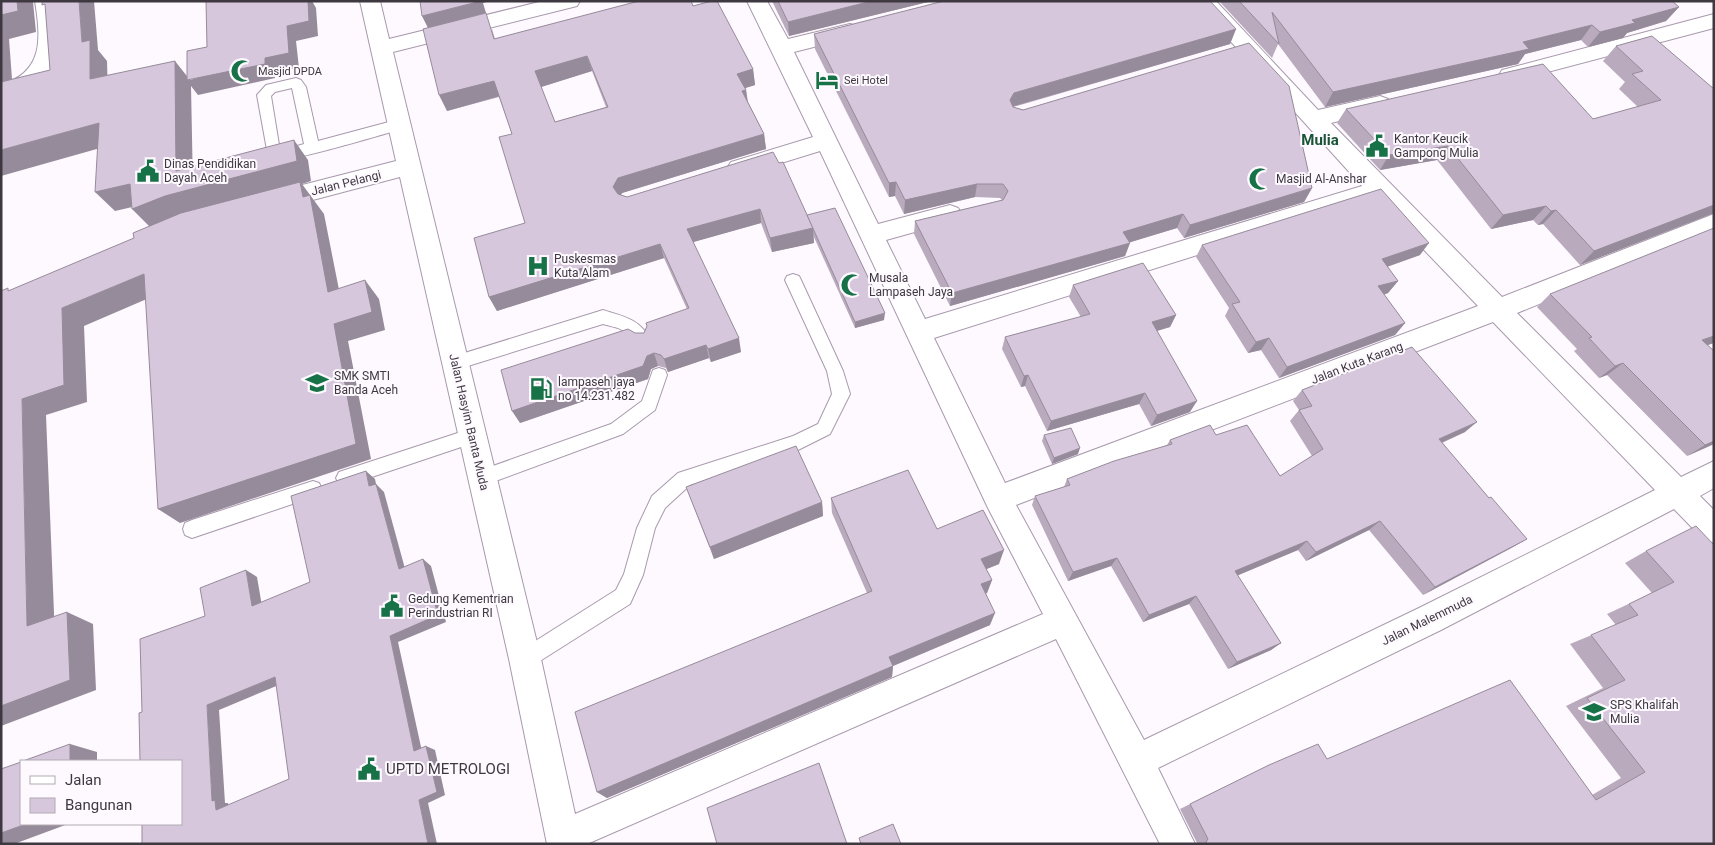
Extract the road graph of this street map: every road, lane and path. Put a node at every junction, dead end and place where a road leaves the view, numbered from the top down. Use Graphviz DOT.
graph roads {
  1 [pos="45,1"];
  2 [pos="370,1"];
  3 [pos="570,1"];
  4 [pos="757,1"];
  5 [pos="1204,1"];
  6 [pos="1714,21"];
  7 [pos="866,27"];
  8 [pos="382,48"];
  9 [pos="782,48"];
  10 [pos="1486,80"];
  11 [pos="1,93"];
  12 [pos="1399,100"];
  13 [pos="1312,119"];
  14 [pos="400,124"];
  15 [pos="826,141"];
  16 [pos="312,148"];
  17 [pos="274,157"];
  18 [pos="256,161"];
  19 [pos="410,166"];
  20 [pos="715,175"];
  21 [pos="1378,189"];
  22 [pos="248,208"];
  23 [pos="975,209"];
  24 [pos="1714,223"];
  25 [pos="872,235"];
  26 [pos="793,280"];
  27 [pos="1497,310"];
  28 [pos="918,332"];
  29 [pos="642,339"];
  30 [pos="455,363"];
  31 [pos="659,375"];
  32 [pos="473,436"];
  33 [pos="1714,474"];
  34 [pos="482,478"];
  35 [pos="1675,493"];
  36 [pos="998,498"];
  37 [pos="192,529"];
  38 [pos="1714,530"];
  39 [pos="1061,621"];
  40 [pos="525,659"];
  41 [pos="1137,761"];
  42 [pos="563,840"];
  43 [pos="1178,844"];
  1 -- 11 [label="street"];
  2 -- 8 [label="street, Jalan Hasyim Banta Muda"];
  3 -- 8 [label="street"];
  4 -- 9 [label="street"];
  5 -- 13 [label="street"];
  6 -- 10 [label="street"];
  7 -- 9 [label="street"];
  8 -- 14 [label="street, Jalan Hasyim Banta Muda"];
  9 -- 15 [label="street"];
  12 -- 13 [label="street"];
  13 -- 21 [label="street"];
  14 -- 16 [label="lane"];
  14 -- 19 [label="street, Jalan Hasyim Banta Muda"];
  15 -- 20 [label="street"];
  15 -- 25 [label="street"];
  16 -- 17 [label="lane"];
  16 -- 17 [label="lane"];
  17 -- 18 [label="lane"];
  19 -- 22 [label="street, Jalan Pelangi"];
  19 -- 30 [label="street, Jalan Hasyim Banta Muda"];
  21 -- 27 [label="street"];
  21 -- 28 [label="street"];
  23 -- 25 [label="street"];
  24 -- 27 [label="street, Jalan Kuta Karang"];
  25 -- 28 [label="street"];
  26 -- 40 [label="lane"];
  27 -- 35 [label="street"];
  27 -- 36 [label="street, Jalan Kuta Karang"];
  28 -- 36 [label="street"];
  29 -- 30 [label="lane"];
  30 -- 32 [label="street, Jalan Hasyim Banta Muda"];
  31 -- 34 [label="lane"];
  32 -- 34 [label="street, Jalan Hasyim Banta Muda"];
  32 -- 37 [label="lane"];
  33 -- 35 [label="street, Jalan Malemmuda"];
  34 -- 40 [label="street, Jalan Hasyim Banta Muda"];
  35 -- 38 [label="street"];
  35 -- 41 [label="street, Jalan Malemmuda"];
  36 -- 39 [label="street"];
  39 -- 41 [label="street"];
  39 -- 42 [label="street"];
  40 -- 42 [label="street, Jalan Hasyim Banta Muda"];
  41 -- 43 [label="street"];
}
